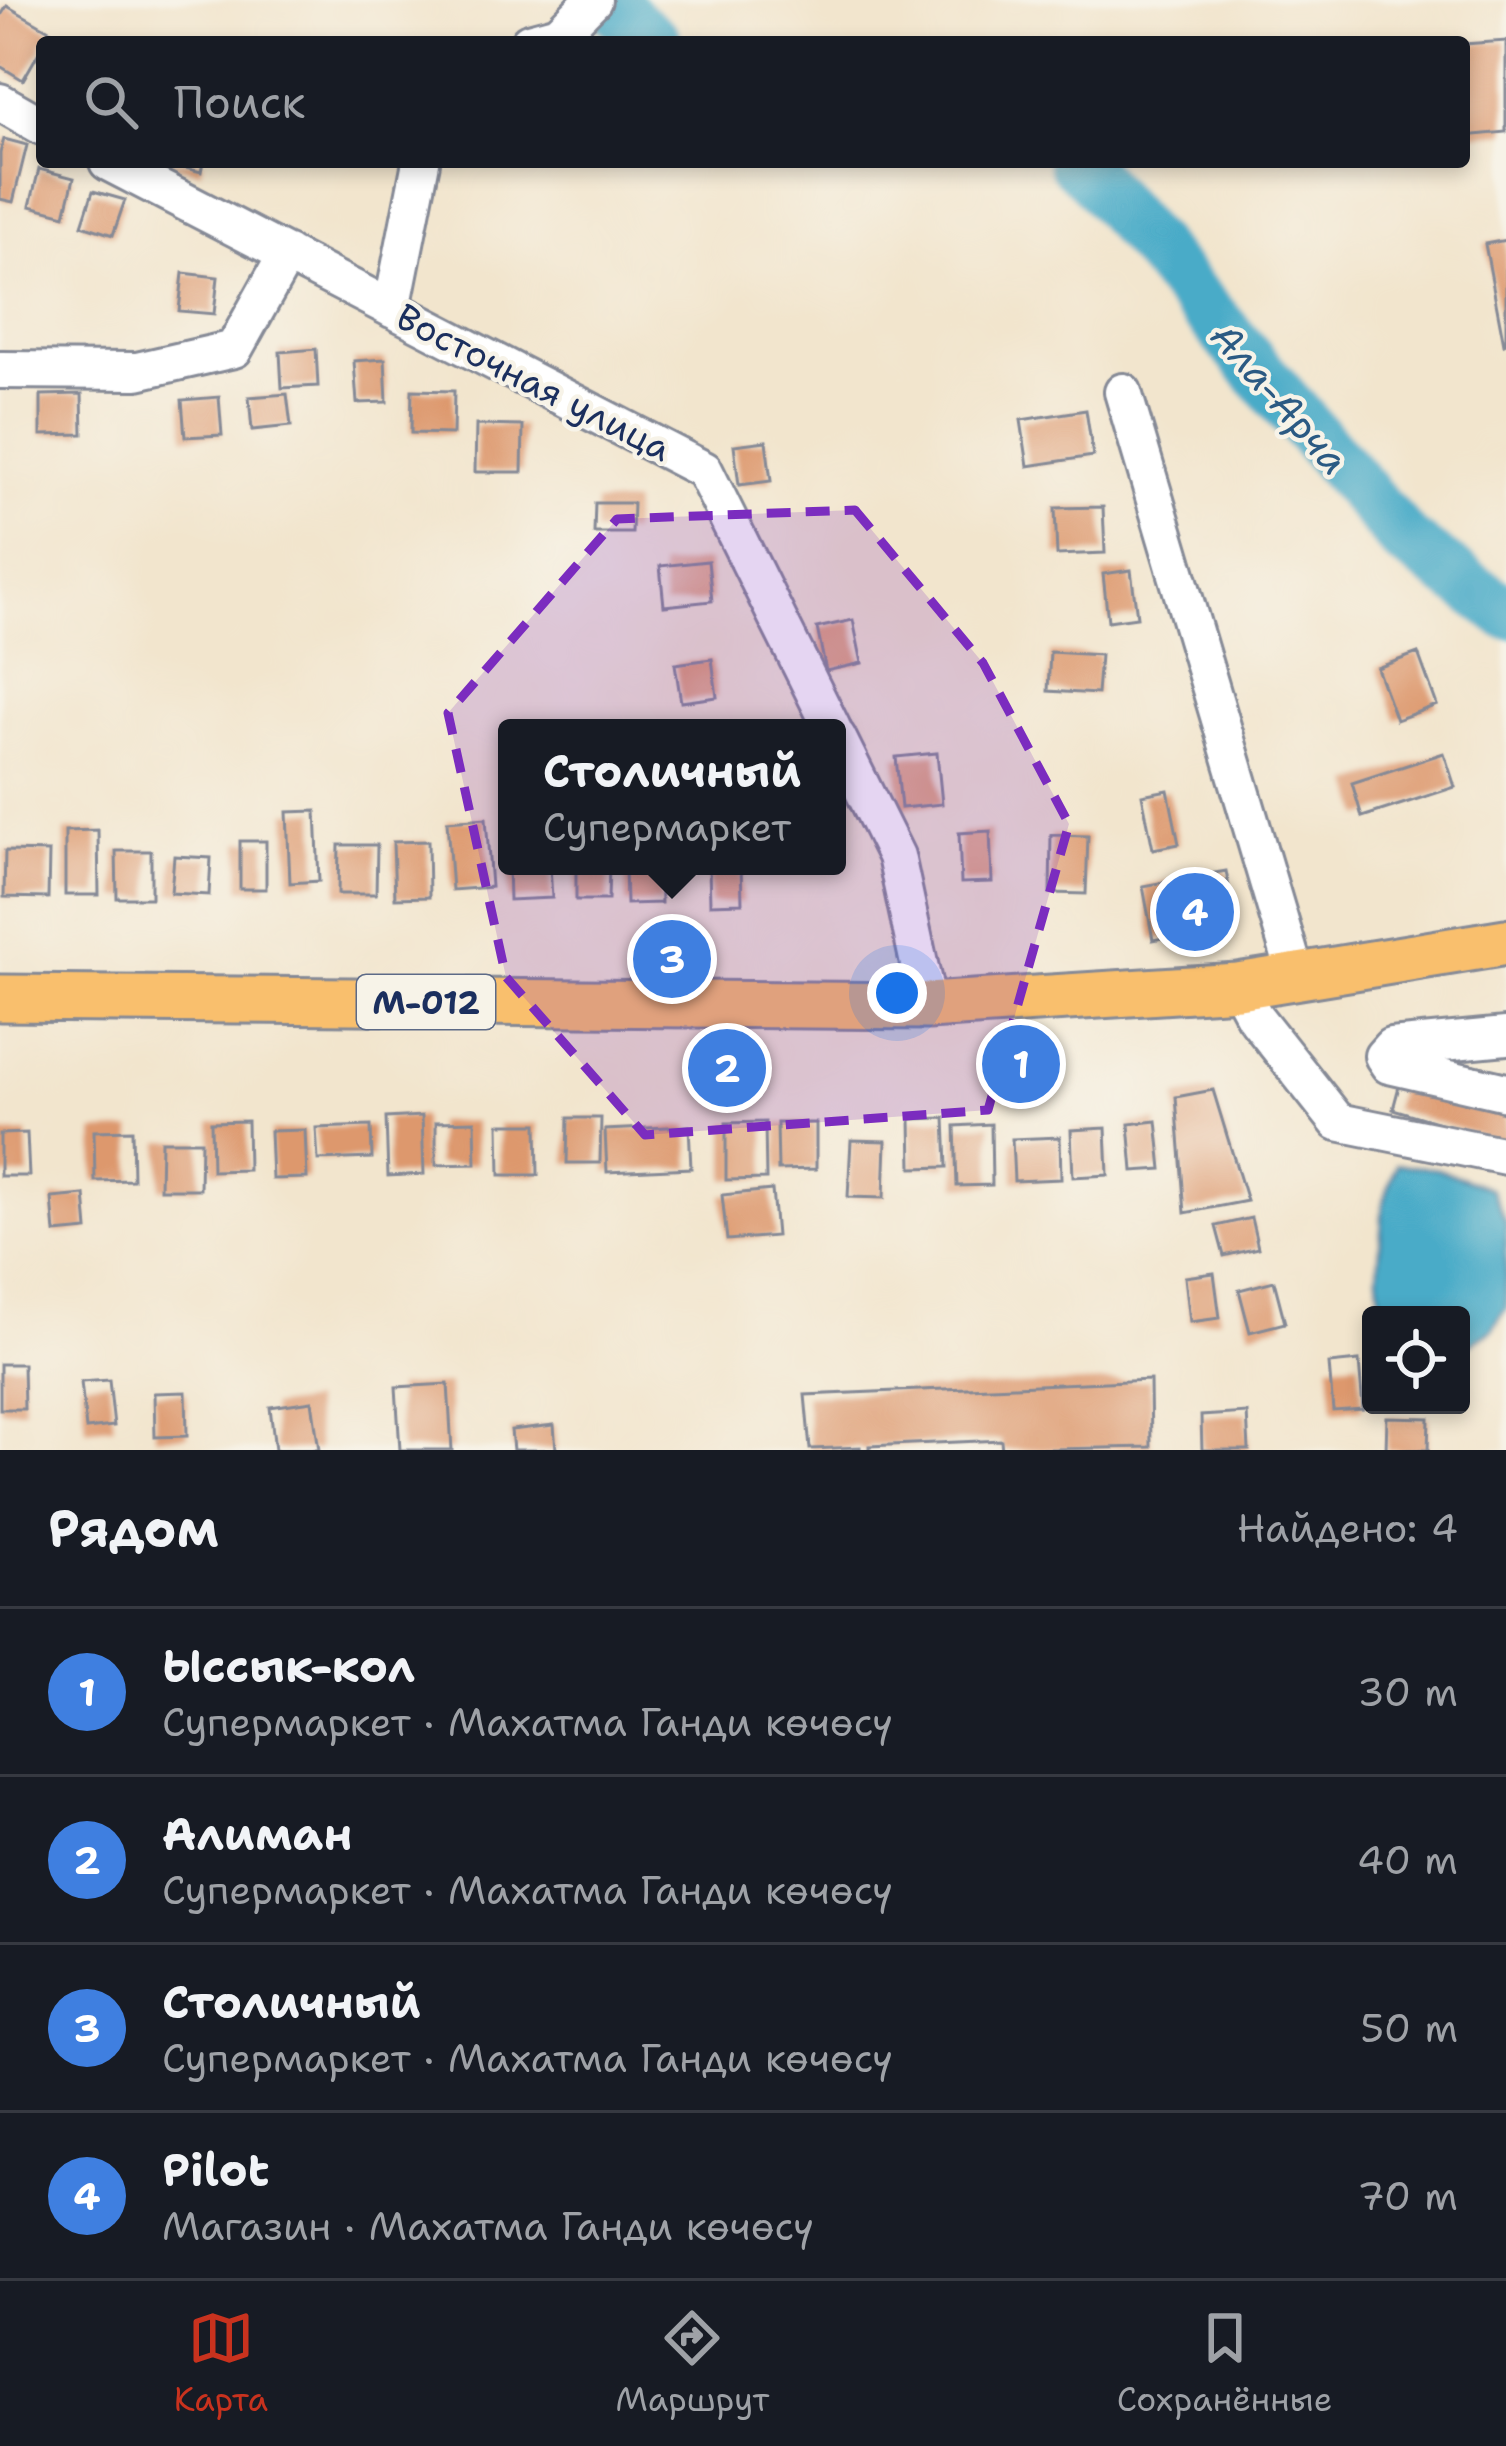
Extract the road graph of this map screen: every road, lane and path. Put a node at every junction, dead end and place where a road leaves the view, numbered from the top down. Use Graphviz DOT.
graph roads {
  1 [pos="593,0"];
  2 [pos="552,36"];
  3 [pos="0,102"];
  4 [pos="36,123"];
  5 [pos="120,168"];
  6 [pos="420,168"];
  7 [pos="287,254"];
  8 [pos="392,309"];
  9 [pos="0,370"];
  10 [pos="1123,392"];
  11 [pos="828,719"];
  12 [pos="846,755"];
  13 [pos="1506,943"];
  14 [pos="1296,976"];
  15 [pos="1238,986"];
  16 [pos="0,998"];
  17 [pos="928,1006"];
  18 [pos="1506,1036"];
  19 [pos="1506,1092"];
  20 [pos="1506,1156"];
  1 -- 2 [label="street"];
  3 -- 4 [label="street"];
  5 -- 7 [label="street, Восточная улица"];
  6 -- 8 [label="street"];
  7 -- 8 [label="street, Восточная улица"];
  7 -- 9 [label="street"];
  8 -- 11 [label="street, Восточная улица"];
  10 -- 14 [label="street"];
  12 -- 17 [label="street"];
  13 -- 14 [label="main road, М-012"];
  14 -- 15 [label="main road, М-012"];
  15 -- 17 [label="main road, М-012"];
  15 -- 20 [label="street"];
  16 -- 17 [label="main road, М-012"];
  18 -- 19 [label="street"];
}
